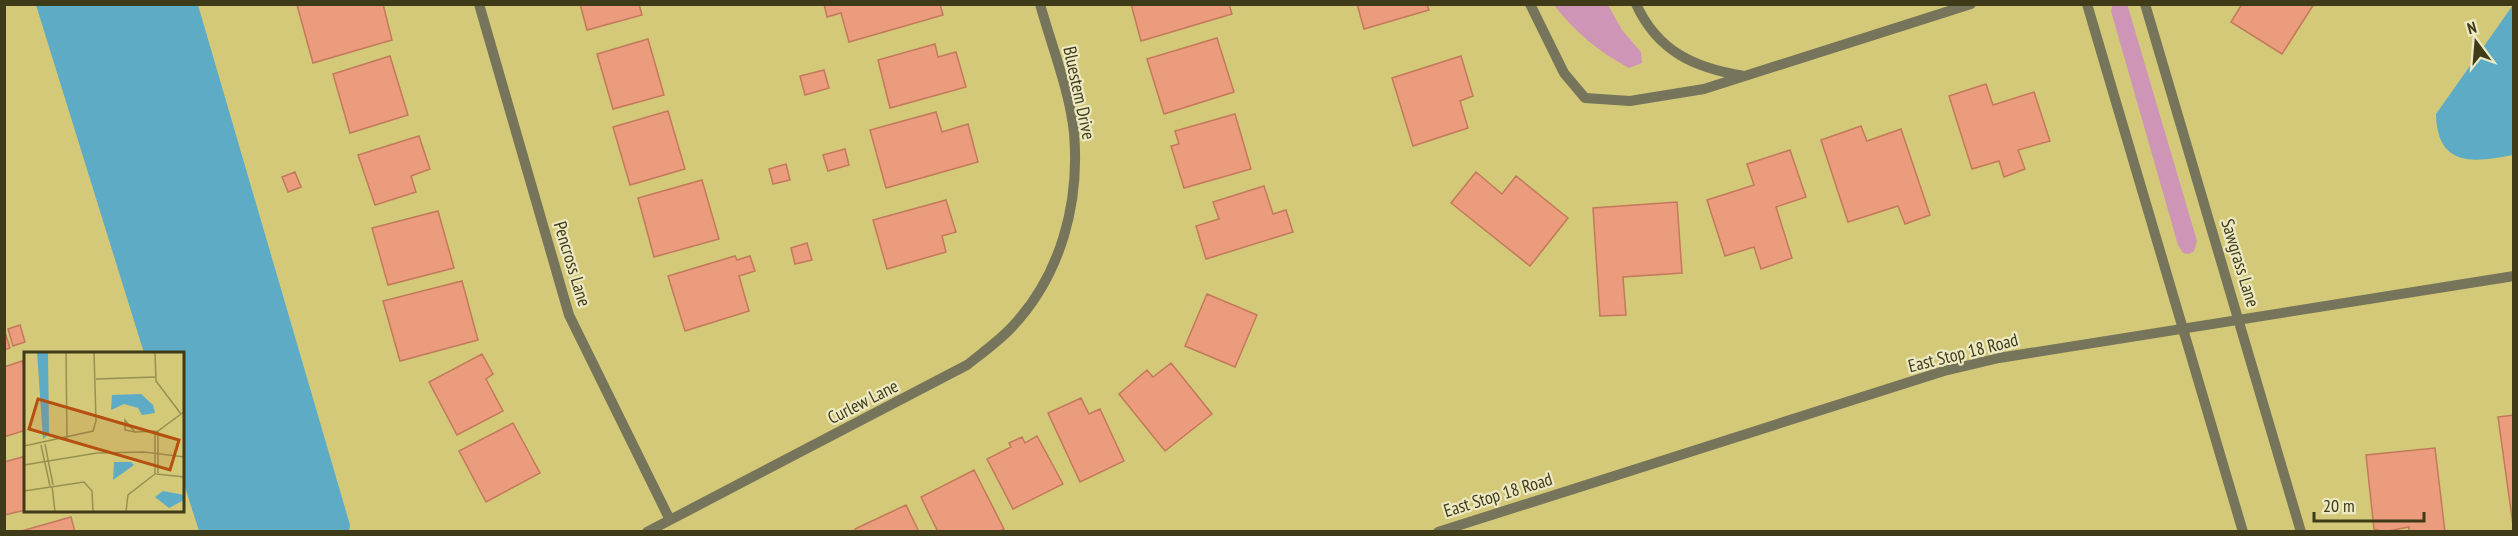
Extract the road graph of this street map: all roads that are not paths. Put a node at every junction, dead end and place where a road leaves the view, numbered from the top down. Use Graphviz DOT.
graph roads {
  1 [pos="479,4"];
  2 [pos="1040,4"];
  3 [pos="1530,4"];
  4 [pos="1636,4"];
  5 [pos="1971,4"];
  6 [pos="2087,4"];
  7 [pos="2145,4"];
  8 [pos="1748,76"];
  9 [pos="1057,259"];
  10 [pos="2514,276"];
  11 [pos="2239,320"];
  12 [pos="2182,328"];
  13 [pos="670,520"];
  14 [pos="647,531"];
  15 [pos="1438,531"];
  16 [pos="2243,531"];
  17 [pos="2301,531"];
  1 -- 13 [label="street, Pencross Lane"];
  2 -- 9 [label="street, Bluestem Drive"];
  3 -- 8 [label="street"];
  4 -- 8 [label="street"];
  5 -- 8 [label="street"];
  6 -- 12 [label="street"];
  7 -- 11 [label="street, Sawgrass Lane"];
  9 -- 13 [label="street, Curlew Lane"];
  10 -- 11 [label="street, East Stop 18 Road"];
  11 -- 12 [label="street, East Stop 18 Road"];
  11 -- 17 [label="street, Sawgrass Lane"];
  12 -- 15 [label="street, East Stop 18 Road"];
  12 -- 16 [label="street"];
  13 -- 14 [label="street, Curlew Lane"];
}
